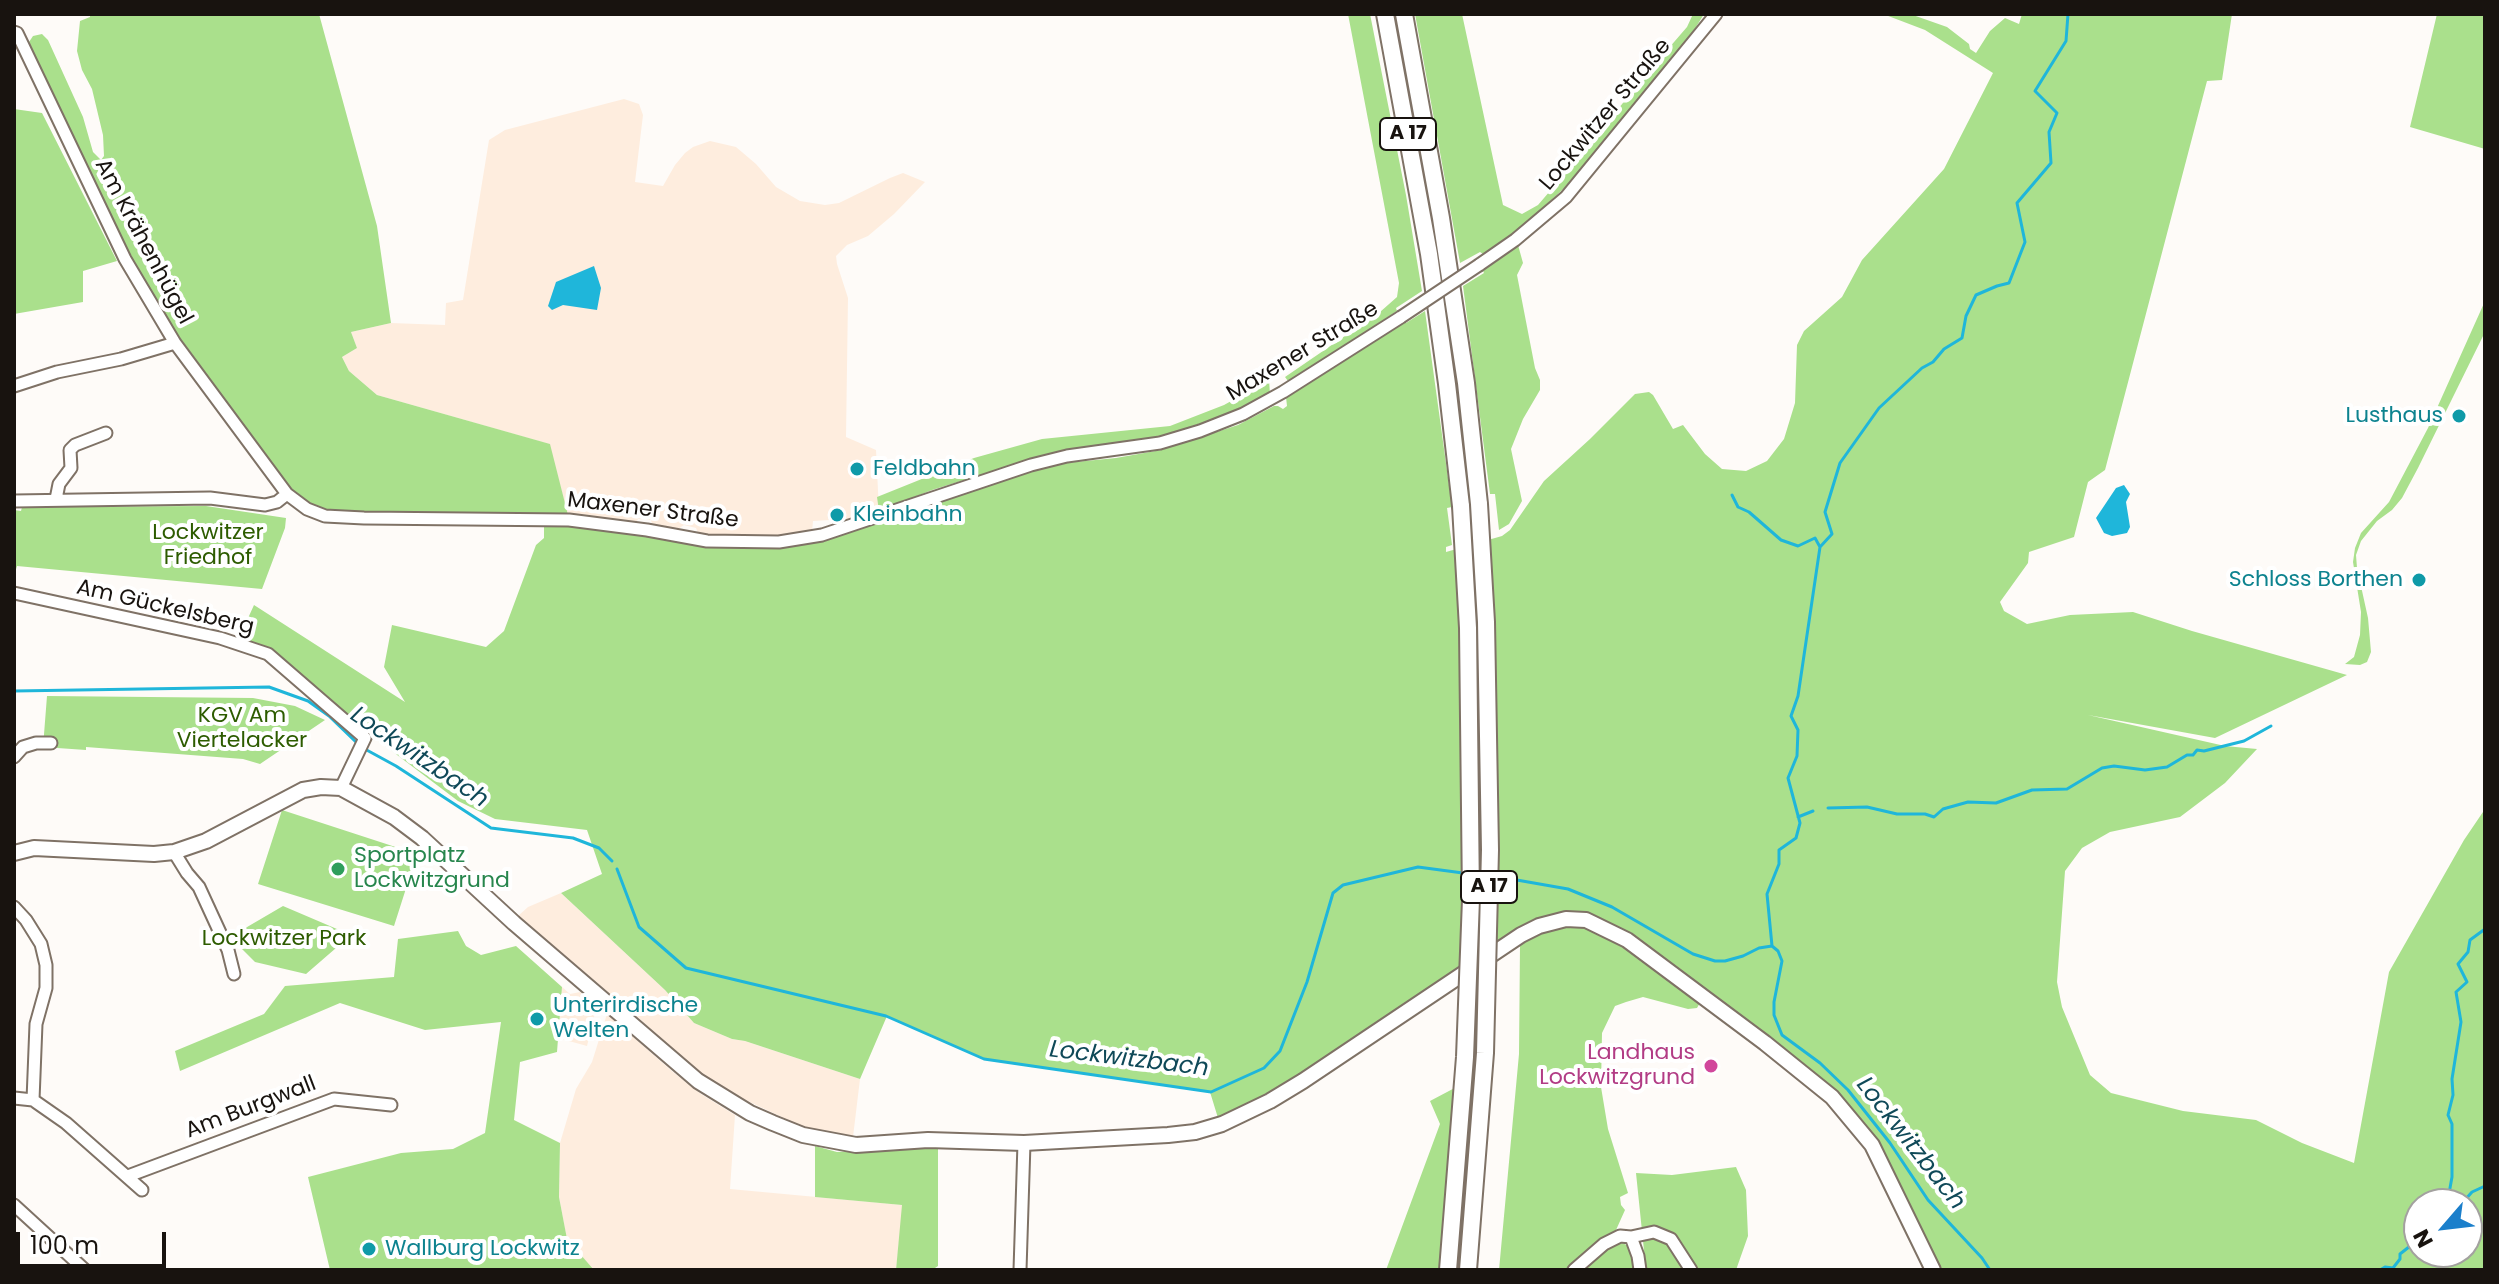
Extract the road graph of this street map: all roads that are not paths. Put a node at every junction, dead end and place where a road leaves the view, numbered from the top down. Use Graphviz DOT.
graph roads {
  1 [pos="1385,14"];
  2 [pos="1404,14"];
  3 [pos="1716,14"];
  4 [pos="16,32"];
  5 [pos="1401,317"];
  6 [pos="175,343"];
  7 [pos="14,386"];
  8 [pos="106,433"];
  9 [pos="287,494"];
  10 [pos="56,499"];
  11 [pos="14,501"];
  12 [pos="14,593"];
  13 [pos="51,743"];
  14 [pos="14,757"];
  15 [pos="341,788"];
  16 [pos="174,852"];
  17 [pos="14,853"];
  18 [pos="14,907"];
  19 [pos="234,974"];
  20 [pos="14,1098"];
  21 [pos="33,1100"];
  22 [pos="391,1105"];
  23 [pos="1024,1143"];
  24 [pos="128,1176"];
  25 [pos="142,1190"];
  26 [pos="14,1205"];
  27 [pos="1631,1237"];
  28 [pos="85,1270"];
  29 [pos="1020,1270"];
  30 [pos="1448,1270"];
  31 [pos="1468,1270"];
  32 [pos="1574,1270"];
  33 [pos="1640,1270"];
  34 [pos="1691,1270"];
  35 [pos="1933,1270"];
  1 -- 30 [label="highway, A 17, bridge"];
  2 -- 31 [label="highway, A 17, bridge"];
  3 -- 5 [label="street, Lockwitzer Straße, bridge"];
  4 -- 6 [label="street, Am Krähenhügel"];
  5 -- 9 [label="street, Maxener Straße"];
  6 -- 7 [label="street"];
  6 -- 9 [label="street, Am Krähenhügel"];
  8 -- 10 [label="street"];
  9 -- 10 [label="street"];
  10 -- 11 [label="street"];
  12 -- 15 [label="street, Am Gückelsberg"];
  13 -- 14 [label="street"];
  15 -- 16 [label="main road"];
  15 -- 23 [label="main road"];
  16 -- 17 [label="main road"];
  16 -- 19 [label="street"];
  18 -- 21 [label="street"];
  20 -- 21 [label="street"];
  21 -- 24 [label="street"];
  22 -- 24 [label="street, Am Burgwall"];
  23 -- 29 [label="street"];
  23 -- 35 [label="main road"];
  24 -- 25 [label="street"];
  26 -- 28 [label="street"];
  27 -- 32 [label="street"];
  27 -- 33 [label="street"];
  27 -- 34 [label="street"];
}
